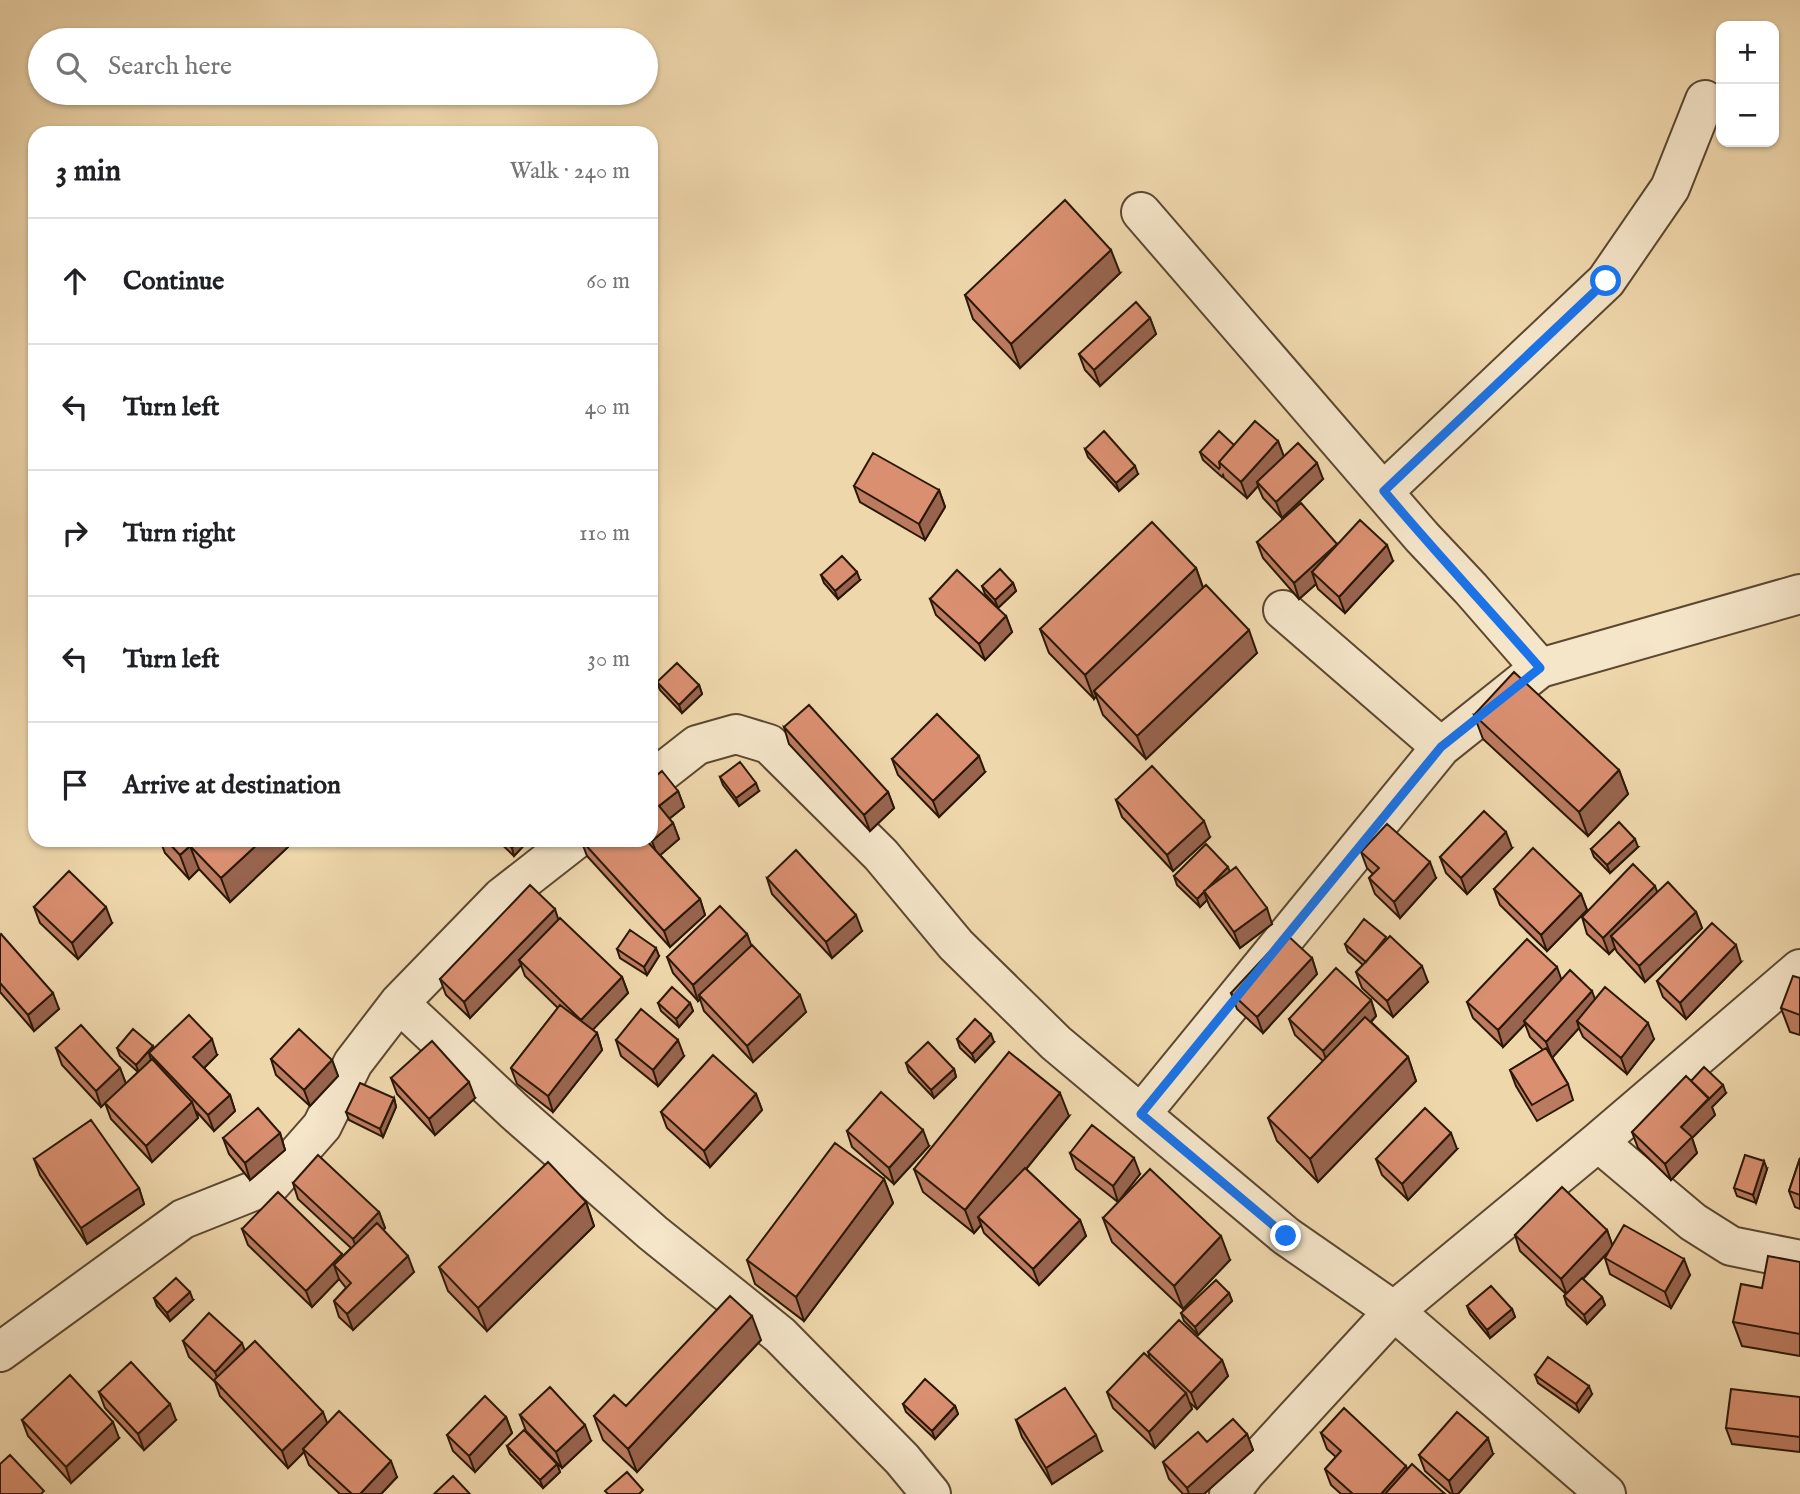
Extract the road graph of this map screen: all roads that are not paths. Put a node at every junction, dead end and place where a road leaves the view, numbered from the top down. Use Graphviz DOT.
graph roads {
  1 [pos="1705,100"];
  2 [pos="1141,212"];
  3 [pos="1384,491"];
  4 [pos="1800,594"];
  5 [pos="1283,610"];
  6 [pos="1540,668"];
  7 [pos="1441,747"];
  8 [pos="658,775"];
  9 [pos="566,847"];
  10 [pos="1800,969"];
  11 [pos="399,1003"];
  12 [pos="1141,1114"];
  13 [pos="1598,1142"];
  14 [pos="1800,1260"];
  15 [pos="1394,1311"];
  16 [pos="0,1352"];
  17 [pos="1601,1492"];
  18 [pos="931,1494"];
  19 [pos="1228,1494"];
  1 -- 3 [label="street"];
  2 -- 3 [label="street"];
  3 -- 6 [label="street"];
  4 -- 6 [label="street"];
  5 -- 7 [label="street"];
  6 -- 7 [label="street"];
  7 -- 12 [label="street"];
  8 -- 12 [label="street"];
  9 -- 11 [label="street"];
  10 -- 13 [label="street"];
  11 -- 16 [label="street"];
  11 -- 18 [label="street"];
  12 -- 15 [label="street"];
  13 -- 14 [label="street"];
  13 -- 15 [label="street"];
  15 -- 17 [label="street"];
  15 -- 19 [label="street"];
}
